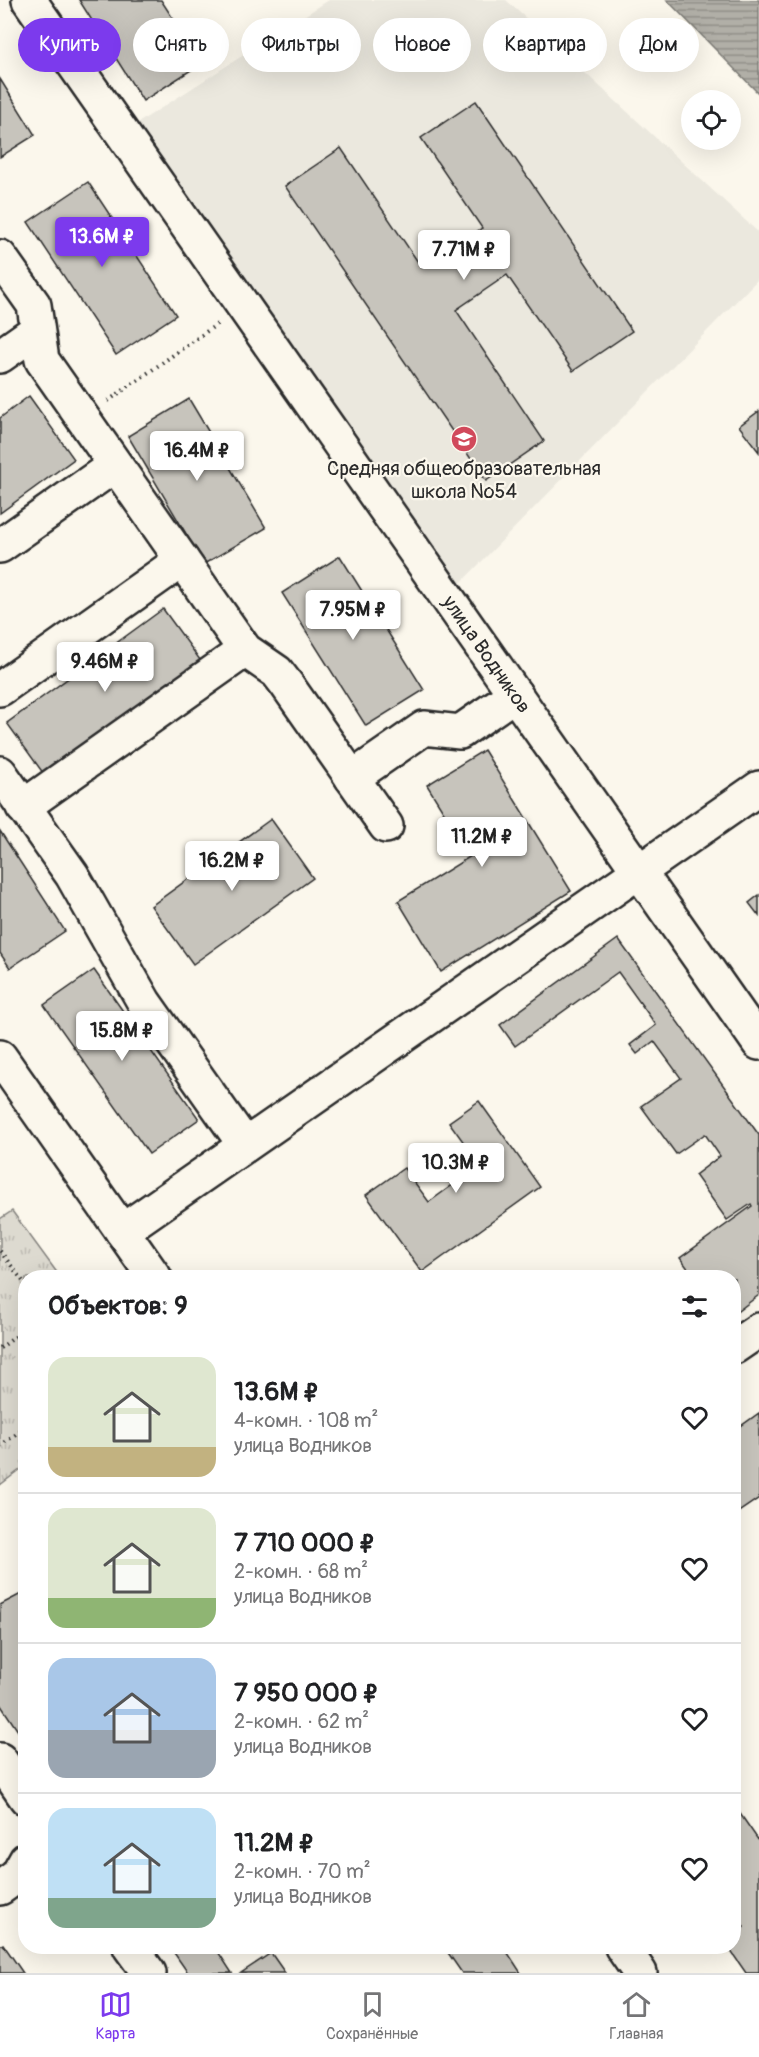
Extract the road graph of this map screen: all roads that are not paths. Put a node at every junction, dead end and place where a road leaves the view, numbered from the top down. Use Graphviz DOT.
graph roads {
  1 [pos="29,0"];
  2 [pos="0,257"];
  3 [pos="37,330"];
  4 [pos="0,356"];
  5 [pos="115,465"];
  6 [pos="0,546"];
  7 [pos="182,560"];
  8 [pos="245,650"];
  9 [pos="0,688"];
  10 [pos="514,694"];
  11 [pos="0,774"];
  12 [pos="352,778"];
  13 [pos="759,788"];
  14 [pos="23,807"];
  15 [pos="386,826"];
  16 [pos="639,872"];
  17 [pos="759,1043"];
  18 [pos="0,1057"];
  19 [pos="245,1145"];
  20 [pos="122,1231"];
  21 [pos="149,1270"];
  22 [pos="759,1330"];
  23 [pos="741,1342"];
  24 [pos="0,1760"];
  25 [pos="18,1786"];
  26 [pos="18,1874"];
  27 [pos="0,1888"];
  28 [pos="135,1954"];
  29 [pos="627,1954"];
  30 [pos="149,1973"];
  31 [pos="640,1973"];
  1 -- 10 [label="street, улица Водников"];
  2 -- 3 [label="street"];
  3 -- 4 [label="street"];
  3 -- 5 [label="street"];
  5 -- 6 [label="street"];
  5 -- 7 [label="street"];
  7 -- 8 [label="street"];
  7 -- 9 [label="street"];
  8 -- 12 [label="street"];
  8 -- 14 [label="street"];
  10 -- 12 [label="street"];
  10 -- 16 [label="street, улица Водников"];
  11 -- 14 [label="street"];
  12 -- 15 [label="street"];
  13 -- 16 [label="street"];
  14 -- 19 [label="street"];
  16 -- 17 [label="street, улица Водников"];
  16 -- 19 [label="street"];
  18 -- 20 [label="street"];
  19 -- 20 [label="street"];
  20 -- 21 [label="street"];
  22 -- 23 [label="street"];
  24 -- 25 [label="street"];
  26 -- 27 [label="street"];
  28 -- 30 [label="street"];
  29 -- 31 [label="street"];
}
